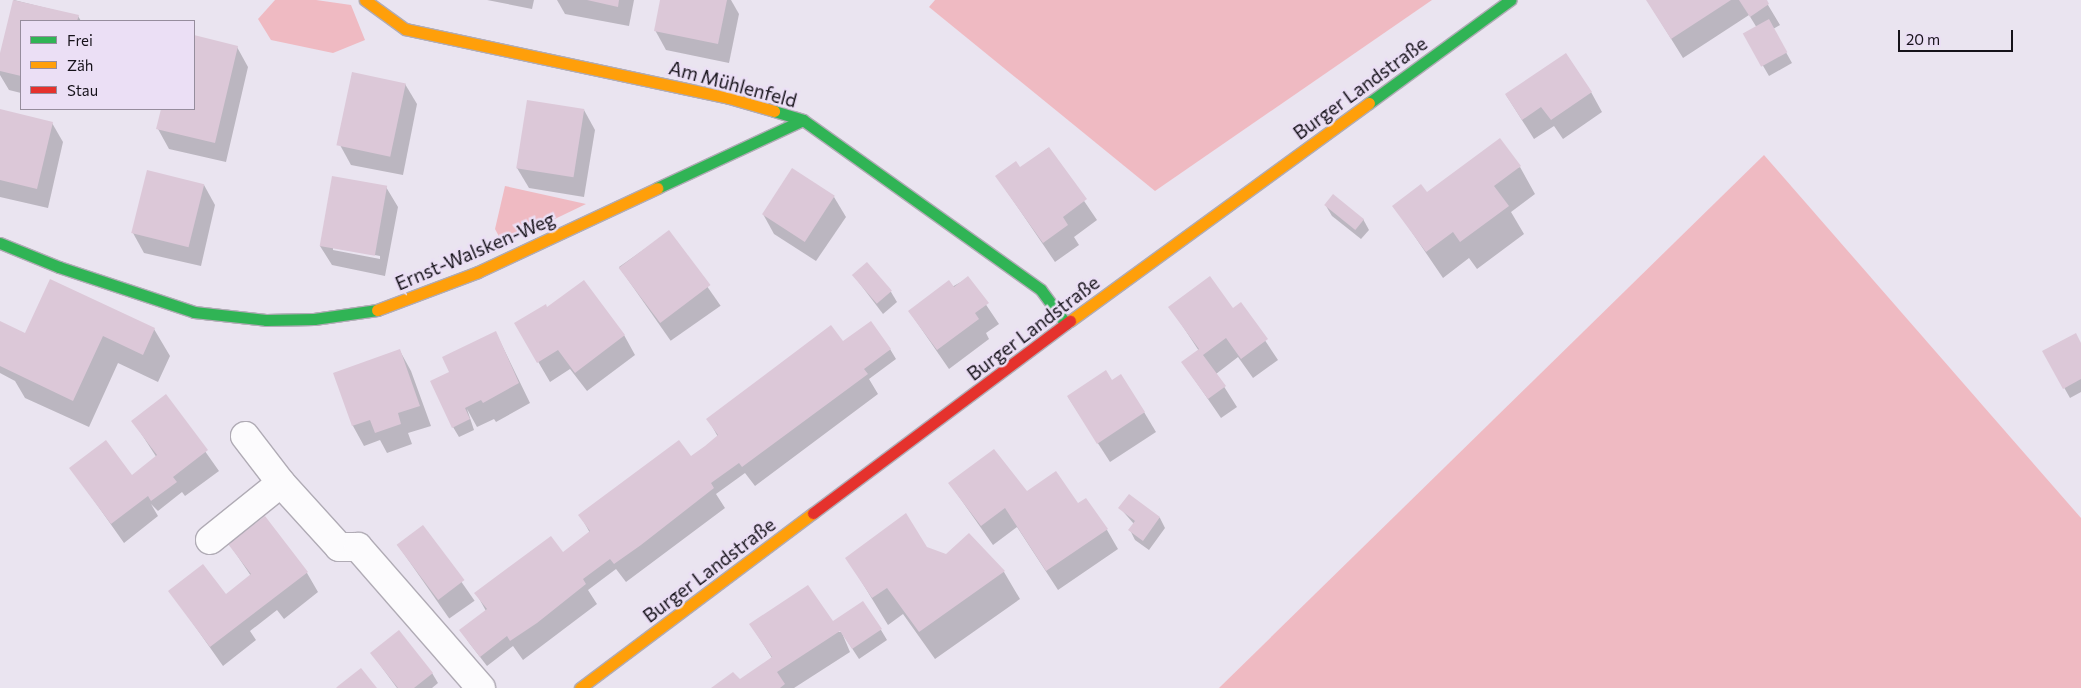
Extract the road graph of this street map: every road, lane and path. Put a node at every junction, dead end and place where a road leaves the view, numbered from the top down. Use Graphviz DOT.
graph roads {
  1 [pos="365,0"];
  2 [pos="1510,0"];
  3 [pos="803,120"];
  4 [pos="0,243"];
  5 [pos="1066,324"];
  6 [pos="245,436"];
  7 [pos="281,483"];
  8 [pos="210,540"];
  9 [pos="481,688"];
  10 [pos="580,688"];
  1 -- 3 [label="street, Am Mühlenfeld"];
  2 -- 5 [label="street, Burger Landstraße"];
  3 -- 4 [label="street, Ernst-Walsken-Weg"];
  3 -- 5 [label="street, Am Mühlenfeld"];
  5 -- 10 [label="street, Burger Landstraße"];
  6 -- 7 [label="street"];
  7 -- 8 [label="street"];
  7 -- 9 [label="street"];
}
